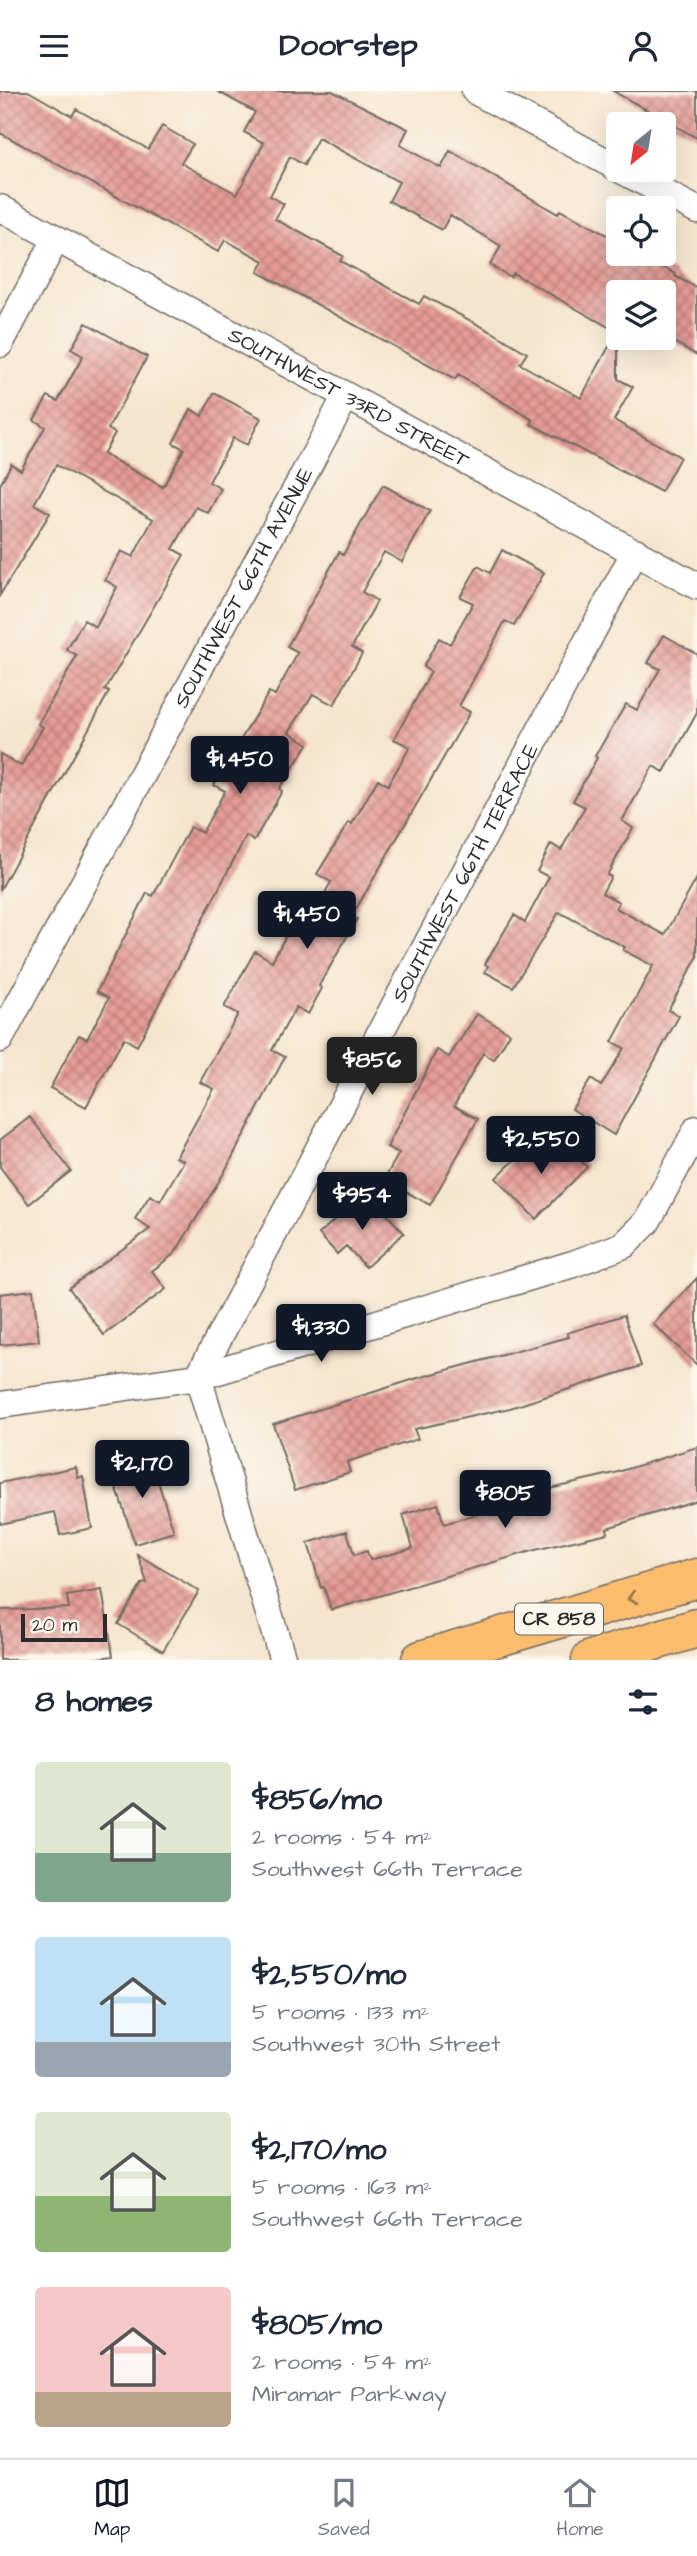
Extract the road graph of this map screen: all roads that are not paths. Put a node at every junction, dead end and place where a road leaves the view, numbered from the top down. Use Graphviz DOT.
graph roads {
  1 [pos="475,91"];
  2 [pos="606,161"];
  3 [pos="644,182"];
  4 [pos="0,208"];
  5 [pos="697,211"];
  6 [pos="55,239"];
  7 [pos="0,344"];
  8 [pos="346,396"];
  9 [pos="635,551"];
  10 [pos="697,586"];
  11 [pos="0,1039"];
  12 [pos="697,1129"];
  13 [pos="198,1377"];
  14 [pos="0,1405"];
  15 [pos="697,1578"];
  16 [pos="697,1628"];
  17 [pos="283,1660"];
  18 [pos="421,1660"];
  19 [pos="591,1660"];
  1 -- 2 [label="street"];
  3 -- 5 [label="street"];
  4 -- 6 [label="street, SOUTHWEST 33RD STREET"];
  6 -- 7 [label="street"];
  6 -- 8 [label="street, SOUTHWEST 33RD STREET"];
  8 -- 9 [label="street, SOUTHWEST 33RD STREET"];
  8 -- 11 [label="street, SOUTHWEST 66TH AVENUE"];
  9 -- 10 [label="street, SOUTHWEST 33RD STREET"];
  9 -- 13 [label="street, SOUTHWEST 66TH TERRACE"];
  12 -- 13 [label="street"];
  13 -- 14 [label="street"];
  13 -- 17 [label="street"];
  15 -- 18 [label="main road, CR 858, one-way"];
  16 -- 19 [label="main road, CR 858"];
}
